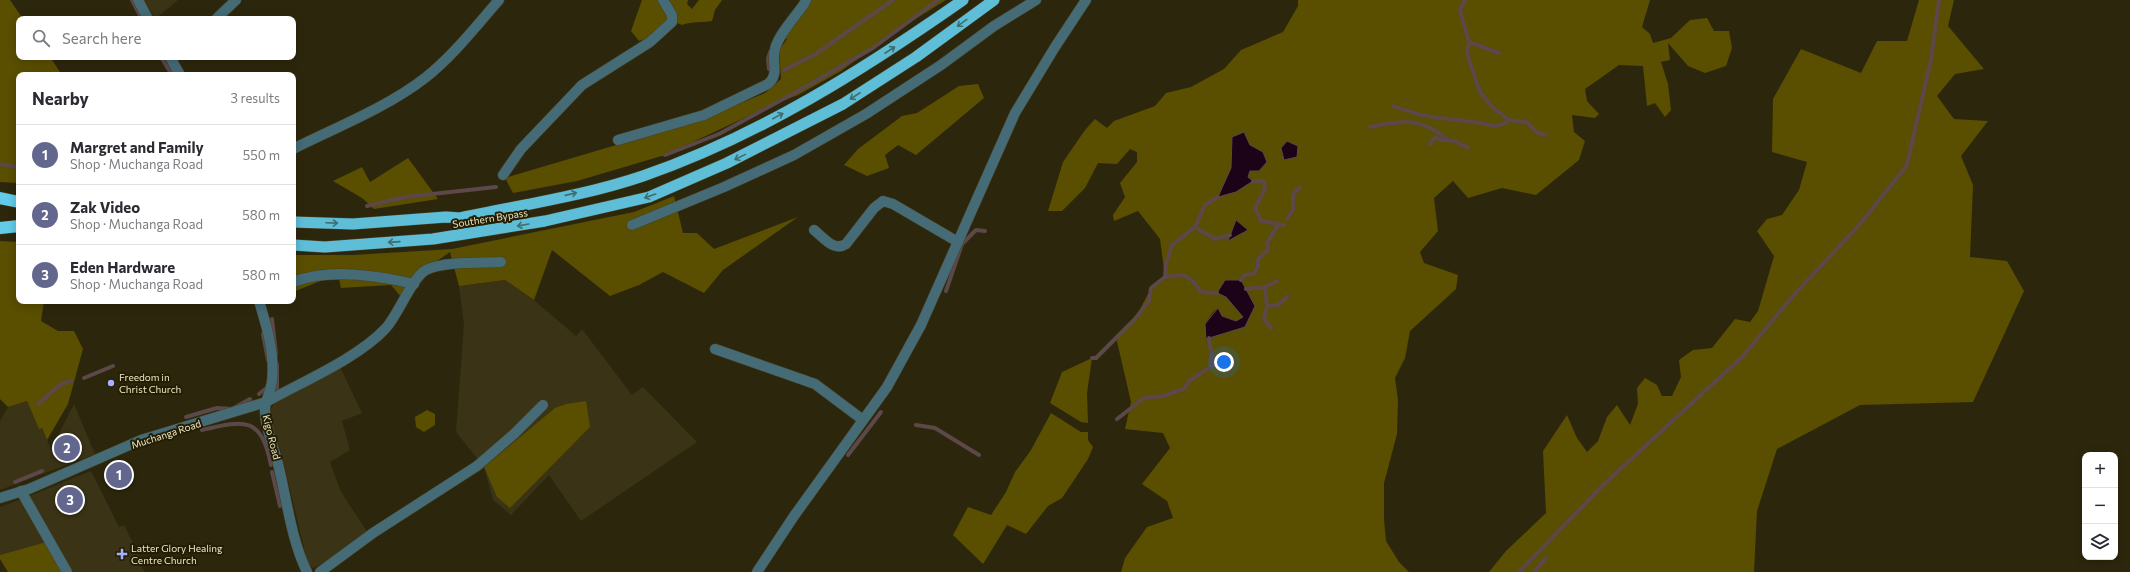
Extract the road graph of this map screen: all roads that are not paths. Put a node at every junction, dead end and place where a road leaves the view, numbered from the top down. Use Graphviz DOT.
graph roads {
  1 [pos="138,0"];
  2 [pos="236,0"];
  3 [pos="499,0"];
  4 [pos="663,0"];
  5 [pos="806,0"];
  6 [pos="963,0"];
  7 [pos="994,0"];
  8 [pos="1036,0"];
  9 [pos="1086,0"];
  10 [pos="146,16"];
  11 [pos="219,16"];
  12 [pos="174,60"];
  13 [pos="179,72"];
  14 [pos="618,140"];
  15 [pos="296,147"];
  16 [pos="503,174"];
  17 [pos="0,198"];
  18 [pos="16,201"];
  19 [pos="0,204"];
  20 [pos="16,205"];
  21 [pos="0,222"];
  22 [pos="296,222"];
  23 [pos="16,223"];
  24 [pos="16,226"];
  25 [pos="632,226"];
  26 [pos="0,228"];
  27 [pos="814,230"];
  28 [pos="958,242"];
  29 [pos="296,245"];
  30 [pos="501,262"];
  31 [pos="296,281"];
  32 [pos="414,284"];
  33 [pos="262,304"];
  34 [pos="715,348"];
  35 [pos="266,402"];
  36 [pos="543,405"];
  37 [pos="863,420"];
  38 [pos="21,491"];
  39 [pos="0,498"];
  40 [pos="67,572"];
  41 [pos="307,572"];
  42 [pos="320,572"];
  43 [pos="757,572"];
  1 -- 10 [label="street"];
  2 -- 11 [label="street"];
  3 -- 15 [label="street"];
  4 -- 16 [label="street"];
  5 -- 14 [label="street"];
  22 -- 6 [label="highway, Southern Bypass, one-way"];
  7 -- 29 [label="highway, Southern Bypass, one-way"];
  8 -- 25 [label="street"];
  9 -- 28 [label="street"];
  12 -- 13 [label="street"];
  17 -- 18 [label="highway"];
  19 -- 20 [label="highway"];
  21 -- 23 [label="highway"];
  24 -- 26 [label="highway"];
  27 -- 28 [label="street"];
  28 -- 37 [label="street"];
  30 -- 32 [label="street, Muchanga Road"];
  31 -- 32 [label="street"];
  32 -- 35 [label="street, Muchanga Road"];
  33 -- 35 [label="street, Kigo Road"];
  34 -- 37 [label="street"];
  35 -- 38 [label="street, Muchanga Road"];
  35 -- 41 [label="street, Kigo Road"];
  36 -- 42 [label="street"];
  37 -- 43 [label="street"];
  38 -- 39 [label="street, Muchanga Road"];
  38 -- 40 [label="street"];
}
